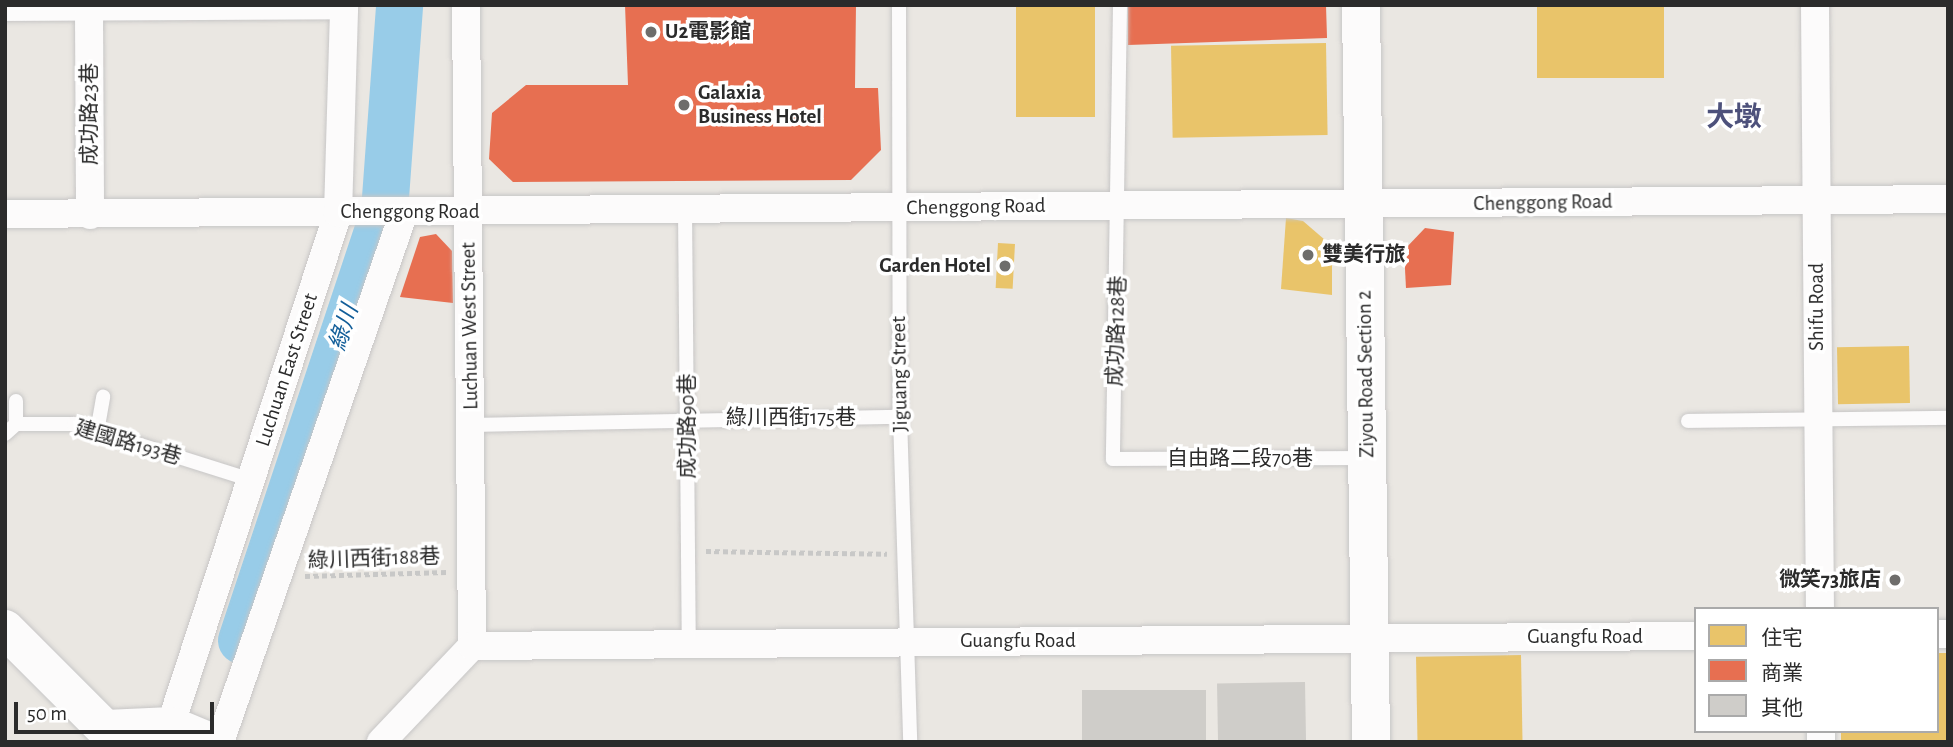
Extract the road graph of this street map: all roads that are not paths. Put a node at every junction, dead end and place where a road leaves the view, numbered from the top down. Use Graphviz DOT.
graph roads {
  1 [pos="466,5"];
  2 [pos="898,5"];
  3 [pos="1120,5"];
  4 [pos="1361,5"];
  5 [pos="1815,5"];
  6 [pos="344,9"];
  7 [pos="89,13"];
  8 [pos="5,14"];
  9 [pos="1948,199"];
  10 [pos="1817,200"];
  11 [pos="1121,204"];
  12 [pos="1363,204"];
  13 [pos="685,209"];
  14 [pos="898,209"];
  15 [pos="404,212"];
  16 [pos="468,212"];
  17 [pos="338,213"];
  18 [pos="5,214"];
  19 [pos="90,215"];
  20 [pos="103,397"];
  21 [pos="16,401"];
  22 [pos="900,417"];
  23 [pos="688,418"];
  24 [pos="1948,418"];
  25 [pos="1818,420"];
  26 [pos="1688,421"];
  27 [pos="471,425"];
  28 [pos="11,429"];
  29 [pos="97,432"];
  30 [pos="1367,458"];
  31 [pos="1113,459"];
  32 [pos="252,480"];
  33 [pos="1819,607"];
  34 [pos="5,629"];
  35 [pos="1694,636"];
  36 [pos="1369,638"];
  37 [pos="906,641"];
  38 [pos="689,643"];
  39 [pos="472,646"];
  40 [pos="168,734"];
  41 [pos="112,736"];
  42 [pos="209,742"];
  43 [pos="220,742"];
  44 [pos="381,742"];
  45 [pos="910,742"];
  46 [pos="1371,742"];
  1 -- 16 [label="street, Luchuan West Street"];
  2 -- 14 [label="lane, Jiguang Street"];
  3 -- 11 [label="lane, 成功路128巷"];
  4 -- 12 [label="main road, Ziyou Road Section 2"];
  5 -- 10 [label="street, Shifu Road"];
  6 -- 7 [label="lane"];
  6 -- 17 [label="street, Luchuan East Street"];
  7 -- 8 [label="lane"];
  7 -- 19 [label="street, 成功路23巷"];
  9 -- 10 [label="street, Chenggong Road"];
  10 -- 12 [label="street, Chenggong Road"];
  10 -- 25 [label="street, Shifu Road"];
  11 -- 12 [label="street, Chenggong Road"];
  11 -- 14 [label="street, Chenggong Road"];
  11 -- 31 [label="lane, 成功路128巷"];
  12 -- 30 [label="main road, Ziyou Road Section 2"];
  13 -- 14 [label="street, Chenggong Road"];
  13 -- 16 [label="street, Chenggong Road"];
  13 -- 23 [label="lane, 成功路90巷"];
  14 -- 22 [label="lane, Jiguang Street"];
  15 -- 16 [label="street, Chenggong Road"];
  15 -- 17 [label="street, Chenggong Road"];
  15 -- 43 [label="street"];
  16 -- 27 [label="street, Luchuan West Street"];
  17 -- 19 [label="street, Chenggong Road"];
  17 -- 32 [label="street, Luchuan East Street"];
  18 -- 19 [label="street, Chenggong Road"];
  20 -- 29 [label="lane"];
  21 -- 28 [label="lane"];
  22 -- 23 [label="lane, 綠川西街175巷"];
  22 -- 37 [label="lane, Jiguang Street"];
  23 -- 27 [label="lane, 綠川西街175巷"];
  23 -- 38 [label="lane, 成功路90巷"];
  24 -- 25 [label="lane"];
  25 -- 26 [label="lane"];
  25 -- 33 [label="street, Shifu Road"];
  27 -- 39 [label="street, Luchuan West Street"];
  28 -- 29 [label="lane, 建國路193巷"];
  29 -- 32 [label="lane, 建國路193巷"];
  30 -- 31 [label="lane, 自由路二段70巷"];
  30 -- 36 [label="main road, Ziyou Road Section 2"];
  32 -- 40 [label="street, Luchuan East Street"];
  34 -- 41 [label="main road"];
  35 -- 36 [label="street, Guangfu Road"];
  36 -- 37 [label="street, Guangfu Road"];
  36 -- 46 [label="main road, Ziyou Road Section 2"];
  37 -- 38 [label="street, Guangfu Road"];
  37 -- 45 [label="lane, Jiguang Street"];
  38 -- 39 [label="street, Guangfu Road"];
  39 -- 44 [label="street"];
  40 -- 41 [label="main road"];
  40 -- 42 [label="main road"];
}
